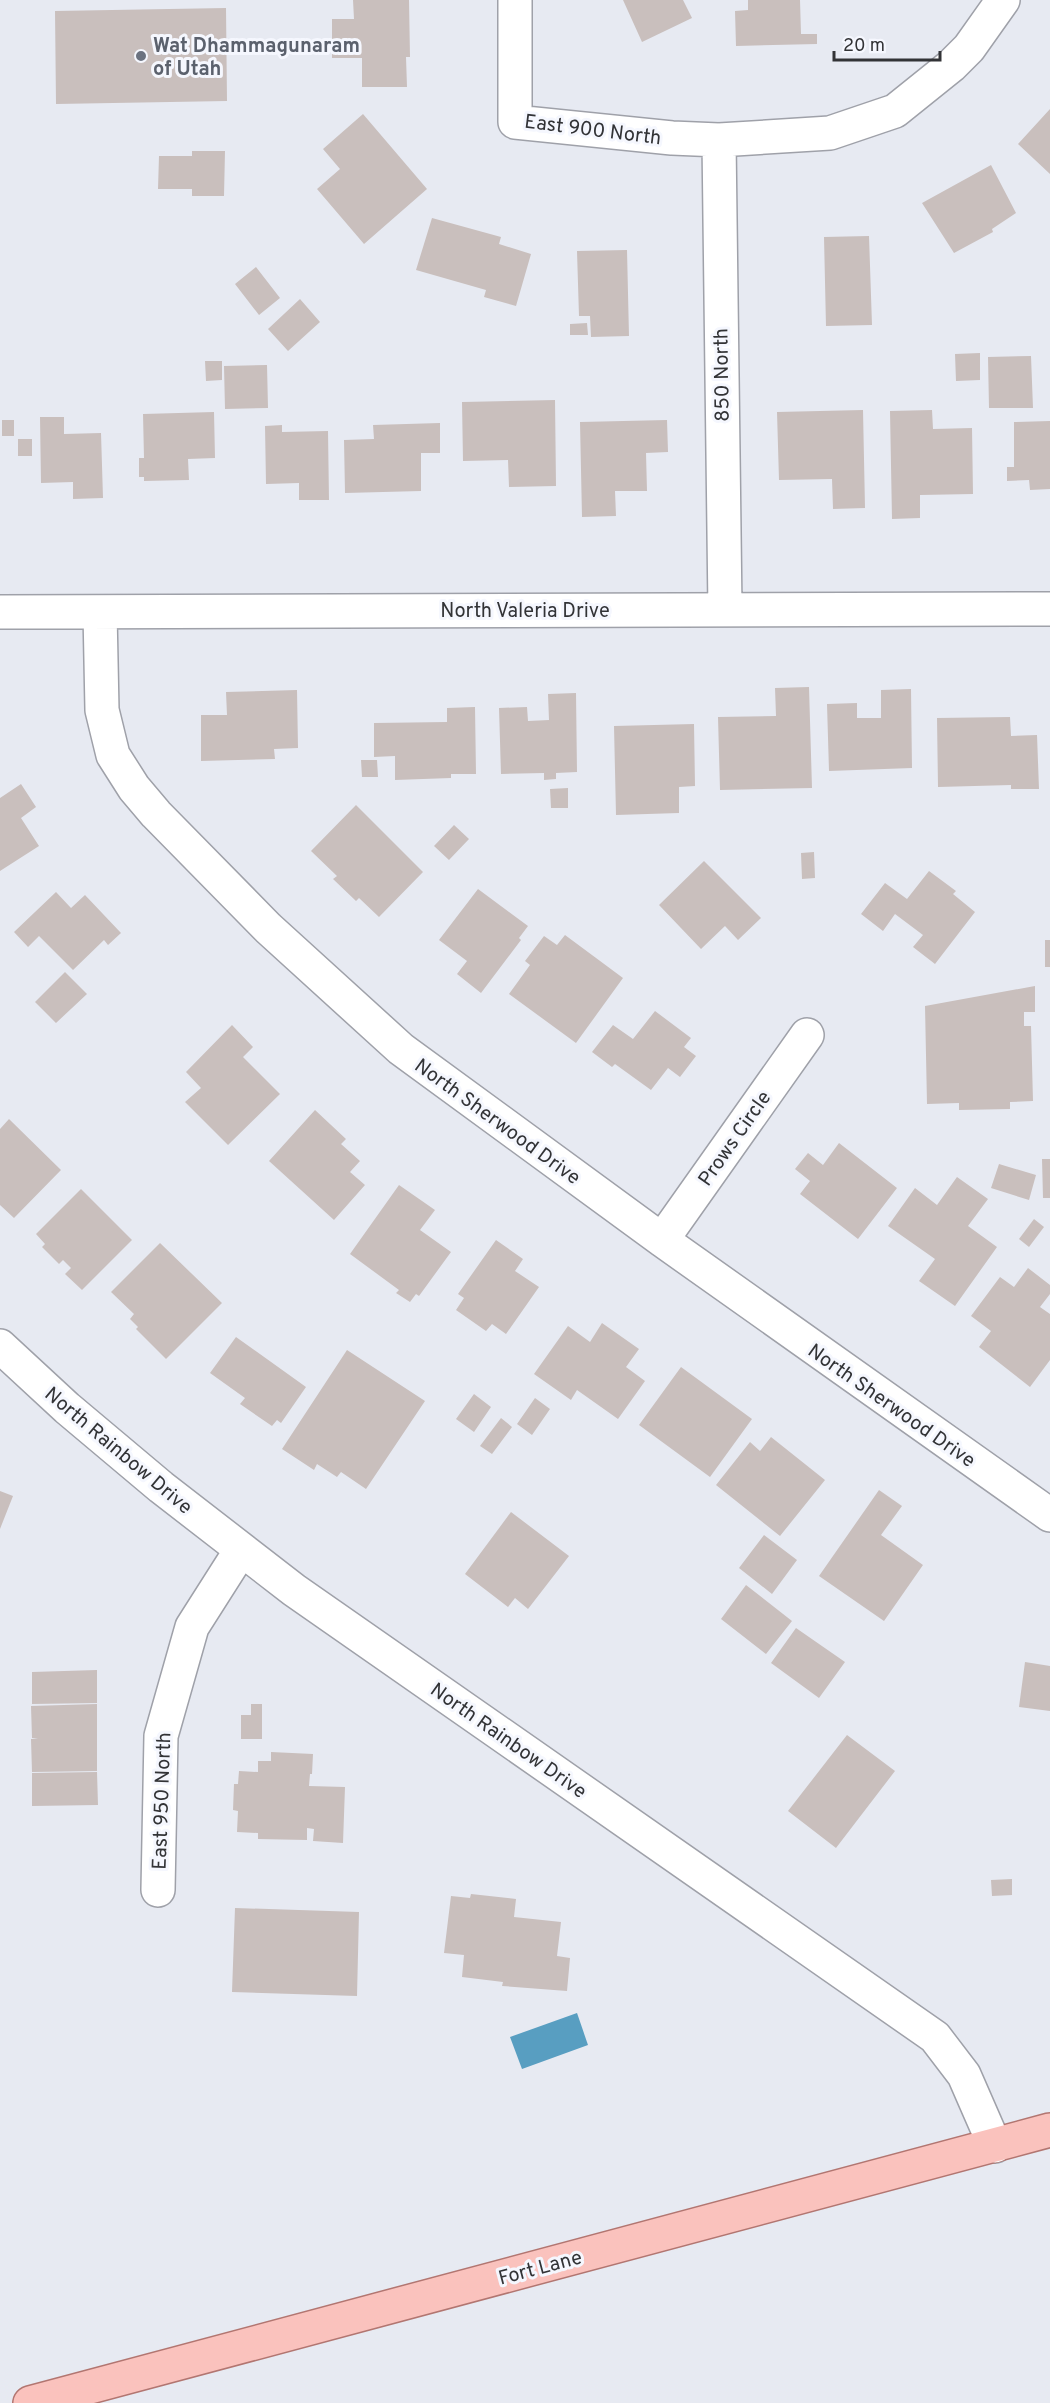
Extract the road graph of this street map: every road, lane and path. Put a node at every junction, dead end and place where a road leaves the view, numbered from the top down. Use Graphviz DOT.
graph roads {
  1 [pos="515,0"];
  2 [pos="1003,0"];
  3 [pos="718,140"];
  4 [pos="1050,609"];
  5 [pos="725,610"];
  6 [pos="0,612"];
  7 [pos="100,612"];
  8 [pos="807,1035"];
  9 [pos="662,1240"];
  10 [pos="3,1354"];
  11 [pos="1050,1515"];
  12 [pos="241,1550"];
  13 [pos="158,1890"];
  14 [pos="1050,2130"];
  15 [pos="995,2146"];
  16 [pos="30,2403"];
  1 -- 3 [label="street, East 900 North"];
  2 -- 3 [label="street"];
  3 -- 5 [label="street, 850 North"];
  4 -- 5 [label="street, North Valeria Drive"];
  5 -- 7 [label="street, North Valeria Drive"];
  6 -- 7 [label="street, North Valeria Drive"];
  7 -- 9 [label="street, North Sherwood Drive"];
  8 -- 9 [label="street, Prows Circle"];
  9 -- 11 [label="street, North Sherwood Drive"];
  10 -- 12 [label="street, North Rainbow Drive"];
  12 -- 13 [label="street, East 950 North"];
  12 -- 15 [label="street, North Rainbow Drive"];
  14 -- 15 [label="main road, Fort Lane"];
  15 -- 16 [label="main road, Fort Lane"];
}
